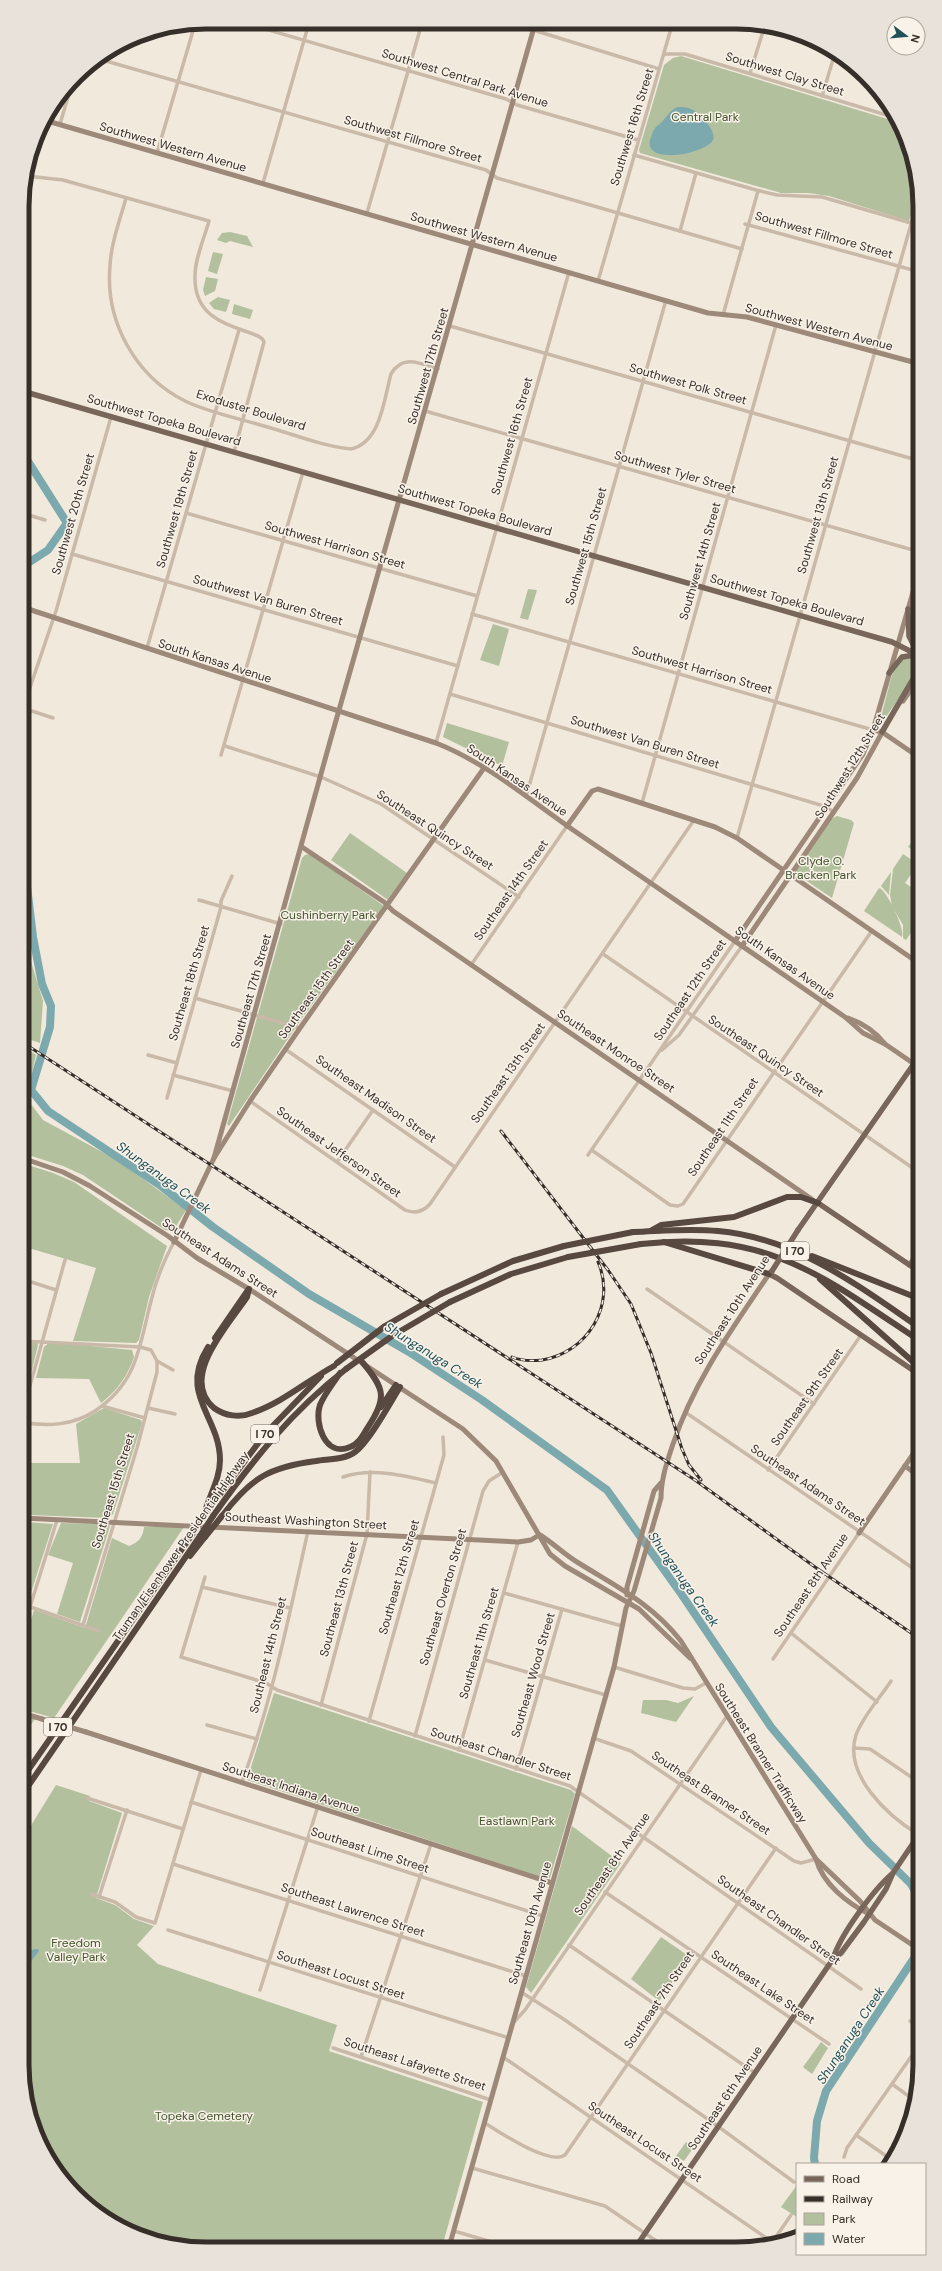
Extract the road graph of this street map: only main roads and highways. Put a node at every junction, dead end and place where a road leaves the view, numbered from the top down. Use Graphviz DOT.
graph roads {
  1 [pos="535,29"];
  2 [pos="50,122"];
  3 [pos="473,244"];
  4 [pos="913,362"];
  5 [pos="29,393"];
  6 [pos="400,500"];
  7 [pos="913,592"];
  8 [pos="908,609"];
  9 [pos="29,610"];
  10 [pos="897,643"];
  11 [pos="913,644"];
  12 [pos="913,651"];
  13 [pos="913,653"];
  14 [pos="889,673"];
  15 [pos="913,679"];
  16 [pos="913,686"];
  17 [pos="340,713"];
  18 [pos="873,730"];
  19 [pos="882,732"];
  20 [pos="913,753"];
  21 [pos="484,768"];
  22 [pos="567,826"];
  23 [pos="302,846"];
  24 [pos="783,871"];
  25 [pos="790,875"];
  26 [pos="388,906"];
  27 [pos="735,941"];
  28 [pos="742,946"];
  29 [pos="913,959"];
  30 [pos="913,1063"];
  31 [pos="913,1065"];
  32 [pos="235,1125"];
  33 [pos="222,1129"];
  34 [pos="214,1158"];
  35 [pos="29,1160"];
  36 [pos="818,1203"];
  37 [pos="650,1231"];
  38 [pos="662,1241"];
  39 [pos="174,1242"];
  40 [pos="801,1253"];
  41 [pos="913,1260"];
  42 [pos="797,1264"];
  43 [pos="909,1265"];
  44 [pos="913,1268"];
  45 [pos="770,1273"];
  46 [pos="249,1289"];
  47 [pos="913,1296"];
  48 [pos="913,1323"];
  49 [pos="913,1336"];
  50 [pos="913,1362"];
  51 [pos="363,1363"];
  52 [pos="335,1364"];
  53 [pos="913,1370"];
  54 [pos="340,1374"];
  55 [pos="398,1386"];
  56 [pos="378,1412"];
  57 [pos="913,1454"];
  58 [pos="905,1466"];
  59 [pos="913,1472"];
  60 [pos="661,1482"];
  61 [pos="204,1516"];
  62 [pos="29,1518"];
  63 [pos="860,1532"];
  64 [pos="539,1535"];
  65 [pos="202,1536"];
  66 [pos="630,1594"];
  67 [pos="628,1603"];
  68 [pos="690,1658"];
  69 [pos="29,1715"];
  70 [pos="29,1770"];
  71 [pos="29,1785"];
  72 [pos="913,1843"];
  73 [pos="816,1858"];
  74 [pos="893,1873"];
  75 [pos="552,1883"];
  76 [pos="863,1909"];
  77 [pos="869,1914"];
  78 [pos="913,1945"];
  79 [pos="833,1959"];
  80 [pos="451,2242"];
  81 [pos="639,2242"];
  1 -- 3 [label="main road, Southwest 17th Street"];
  2 -- 3 [label="main road, Southwest Western Avenue"];
  3 -- 4 [label="main road, Southwest Western Avenue"];
  3 -- 6 [label="main road, Southwest 17th Street"];
  5 -- 6 [label="main road, Southwest Topeka Boulevard"];
  6 -- 10 [label="main road, Southwest Topeka Boulevard"];
  6 -- 17 [label="main road, Southwest 17th Street"];
  7 -- 8 [label="main road, Southwest 12th Street"];
  8 -- 10 [label="main road, Southwest 12th Street"];
  8 -- 11 [label="main road"];
  9 -- 17 [label="main road, South Kansas Avenue"];
  10 -- 12 [label="main road, Southwest Topeka Boulevard"];
  10 -- 14 [label="main road, Southwest 12th Street"];
  13 -- 14 [label="main road"];
  14 -- 18 [label="main road, Southwest 12th Street"];
  15 -- 19 [label="main road"];
  16 -- 19 [label="main road, Southwest 12th Street"];
  17 -- 21 [label="main road, South Kansas Avenue"];
  17 -- 23 [label="main road, Southeast 17th Street"];
  18 -- 19 [label="main road, Southwest Harrison Street"];
  18 -- 24 [label="main road, Southwest 12th Street"];
  19 -- 20 [label="main road, Southwest Harrison Street"];
  19 -- 25 [label="main road, Southwest 12th Street"];
  21 -- 22 [label="main road, South Kansas Avenue"];
  21 -- 26 [label="main road, Southeast 15th Street"];
  22 -- 24 [label="main road"];
  22 -- 27 [label="main road, South Kansas Avenue"];
  23 -- 26 [label="main road, Southeast Monroe Street"];
  23 -- 33 [label="main road, Southeast 17th Street"];
  24 -- 25 [label="main road"];
  24 -- 27 [label="main road, Southwest 12th Street"];
  25 -- 28 [label="main road, Southwest 12th Street"];
  25 -- 29 [label="main road"];
  26 -- 32 [label="main road, Southeast 15th Street"];
  26 -- 36 [label="main road, Southeast Monroe Street"];
  27 -- 28 [label="main road, South Kansas Avenue"];
  28 -- 30 [label="main road, South Kansas Avenue"];
  31 -- 36 [label="main road, Southeast 10th Avenue"];
  32 -- 33 [label="main road"];
  32 -- 34 [label="main road, Southeast 15th Street"];
  33 -- 34 [label="main road, Southeast 17th Street"];
  34 -- 39 [label="main road, Southeast 15th Street"];
  35 -- 39 [label="main road, Southeast Adams Street"];
  36 -- 37 [label="highway"];
  36 -- 43 [label="main road, Southeast Monroe Street"];
  36 -- 45 [label="main road, Southeast 10th Avenue, bridge"];
  37 -- 40 [label="highway, Truman/Eisenhower Presidential Highway / I 70"];
  37 -- 52 [label="highway, Truman/Eisenhower Presidential Highway / I 70, bridge"];
  38 -- 42 [label="highway, Truman/Eisenhower Presidential Highway / I 70"];
  38 -- 45 [label="highway"];
  38 -- 54 [label="highway, Truman/Eisenhower Presidential Highway / I 70, bridge"];
  39 -- 46 [label="main road, Southeast Adams Street"];
  40 -- 47 [label="highway"];
  40 -- 48 [label="highway, Truman/Eisenhower Presidential Highway / I 70"];
  41 -- 43 [label="main road"];
  42 -- 49 [label="highway, Truman/Eisenhower Presidential Highway / I 70"];
  42 -- 50 [label="highway"];
  43 -- 44 [label="main road, Southeast Monroe Street"];
  45 -- 53 [label="main road"];
  45 -- 60 [label="main road, Southeast 10th Avenue"];
  46 -- 51 [label="main road, Southeast Adams Street"];
  46 -- 52 [label="highway"];
  46 -- 61 [label="highway"];
  51 -- 55 [label="main road, Southeast Adams Street"];
  51 -- 56 [label="highway"];
  52 -- 61 [label="highway, Truman/Eisenhower Presidential Highway / I 70"];
  54 -- 56 [label="highway"];
  54 -- 65 [label="highway, Truman/Eisenhower Presidential Highway / I 70, bridge"];
  55 -- 56 [label="highway"];
  55 -- 64 [label="main road, Southeast Branner Trafficway"];
  55 -- 65 [label="highway, bridge"];
  57 -- 58 [label="main road, Southeast 8th Avenue"];
  58 -- 59 [label="main road"];
  58 -- 63 [label="main road, Southeast 8th Avenue"];
  60 -- 66 [label="main road, Southeast 10th Avenue"];
  60 -- 66 [label="main road, Southeast 10th Avenue"];
  61 -- 70 [label="highway, Truman/Eisenhower Presidential Highway / I 70, bridge"];
  62 -- 64 [label="main road, Southeast Washington Street"];
  64 -- 66 [label="main road, Southeast Branner Trafficway"];
  64 -- 67 [label="main road, Southeast Branner Trafficway"];
  65 -- 71 [label="highway, Truman/Eisenhower Presidential Highway / I 70"];
  66 -- 67 [label="main road, Southeast 10th Avenue"];
  66 -- 68 [label="main road, Southeast Branner Trafficway"];
  67 -- 68 [label="main road, Southeast Branner Trafficway"];
  67 -- 75 [label="main road, Southeast 10th Avenue"];
  68 -- 73 [label="main road, Southeast Branner Trafficway"];
  69 -- 75 [label="main road, Southeast Indiana Avenue, bridge"];
  72 -- 74 [label="main road, Southeast 6th Avenue"];
  73 -- 76 [label="main road"];
  73 -- 76 [label="main road"];
  74 -- 76 [label="main road, Southeast 6th Avenue"];
  74 -- 77 [label="main road, Southeast 6th Avenue"];
  75 -- 80 [label="main road, Southeast 10th Avenue"];
  76 -- 77 [label="main road"];
  76 -- 79 [label="main road, Southeast 6th Avenue"];
  77 -- 78 [label="main road"];
  77 -- 79 [label="main road, Southeast 6th Avenue"];
  79 -- 81 [label="main road, Southeast 6th Avenue"];
}
